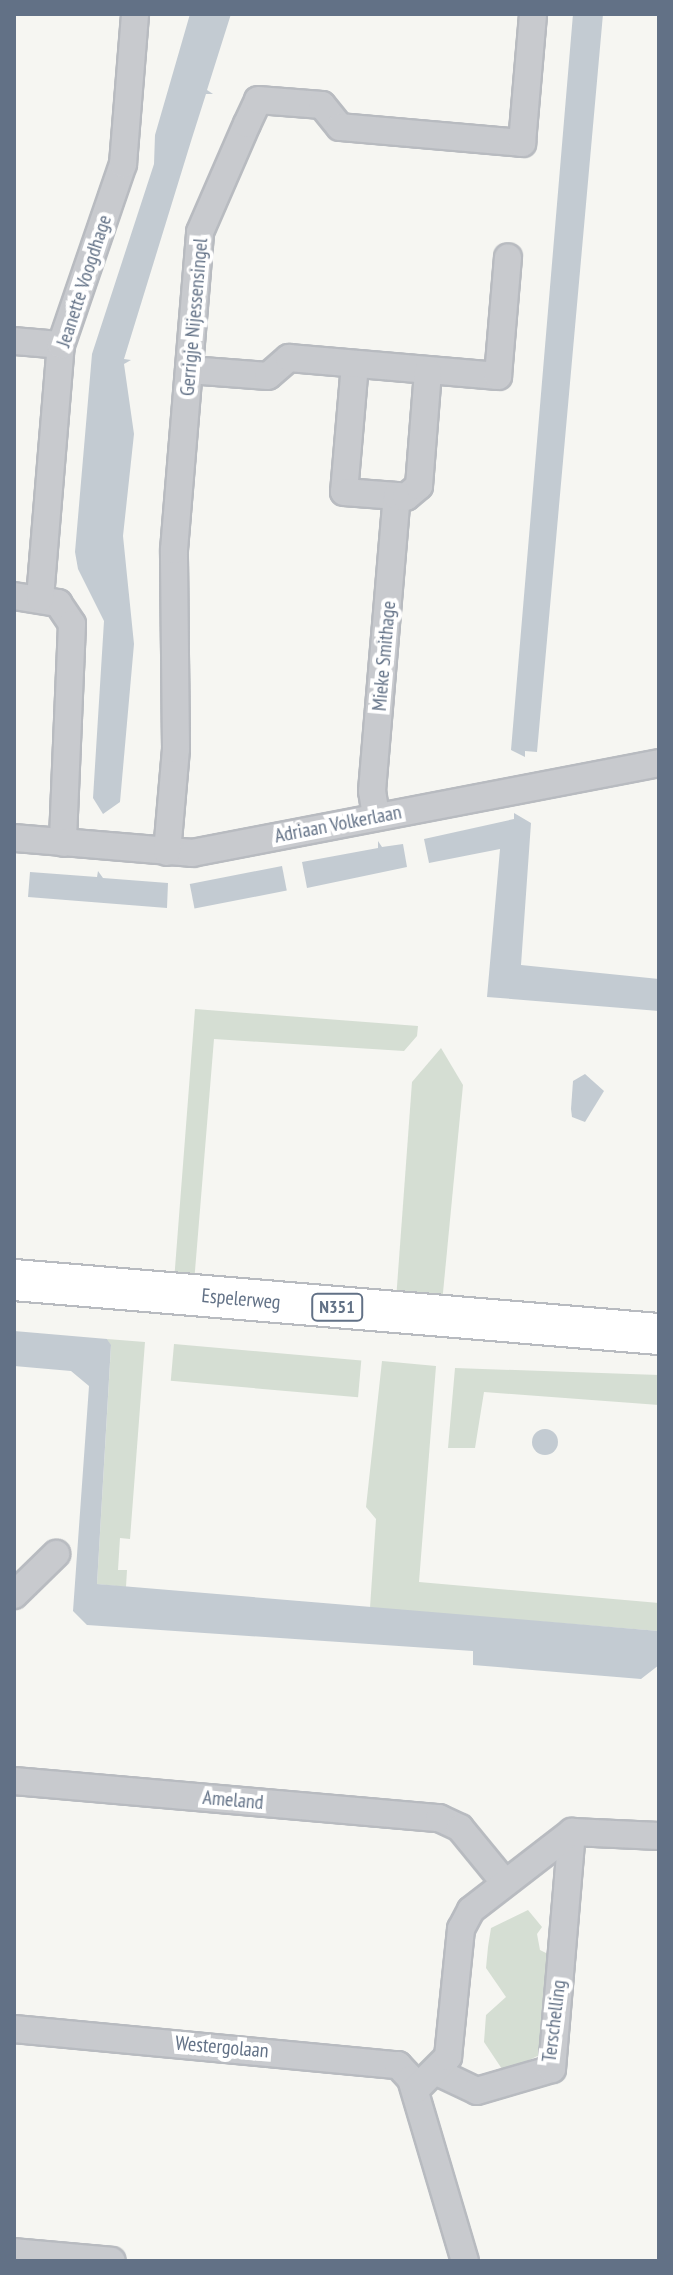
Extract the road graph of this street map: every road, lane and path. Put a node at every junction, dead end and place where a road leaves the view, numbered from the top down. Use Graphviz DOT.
graph roads {
  1 [pos="135,14"];
  2 [pos="533,14"];
  3 [pos="508,257"];
  4 [pos="14,341"];
  5 [pos="61,345"];
  6 [pos="355,364"];
  7 [pos="189,370"];
  8 [pos="428,371"];
  9 [pos="397,496"];
  10 [pos="27,597"];
  11 [pos="659,763"];
  12 [pos="376,816"];
  13 [pos="14,838"];
  14 [pos="63,843"];
  15 [pos="167,852"];
  16 [pos="14,1280"];
  17 [pos="14,1292"];
  18 [pos="659,1334"];
  19 [pos="659,1346"];
  20 [pos="56,1554"];
  21 [pos="14,1595"];
  22 [pos="14,1781"];
  23 [pos="572,1832"];
  24 [pos="659,1836"];
  25 [pos="505,1883"];
  26 [pos="14,2029"];
  27 [pos="437,2072"];
  28 [pos="415,2090"];
  29 [pos="14,2252"];
  30 [pos="112,2261"];
  31 [pos="465,2261"];
  1 -- 5 [label="street, Jeanette Voogdhage"];
  2 -- 7 [label="street, Gerrigje Nijessensingel"];
  3 -- 8 [label="street"];
  4 -- 5 [label="street"];
  5 -- 10 [label="street, Jeanette Voogdhage"];
  6 -- 7 [label="street"];
  6 -- 8 [label="street"];
  6 -- 9 [label="street"];
  7 -- 15 [label="street, Gerrigje Nijessensingel"];
  8 -- 9 [label="street"];
  9 -- 12 [label="street, Mieke Smithage"];
  10 -- 14 [label="street, Jeanette Voogdhage"];
  11 -- 12 [label="street, Adriaan Volkerlaan"];
  12 -- 15 [label="street, Adriaan Volkerlaan"];
  13 -- 14 [label="street, Adriaan Volkerlaan"];
  14 -- 15 [label="street, Adriaan Volkerlaan"];
  16 -- 18 [label="main road, Espelerweg / N351"];
  17 -- 19 [label="main road, Espelerweg / N351"];
  20 -- 21 [label="street"];
  22 -- 25 [label="street, Ameland"];
  23 -- 24 [label="street"];
  23 -- 25 [label="street"];
  23 -- 27 [label="street, Terschelling"];
  25 -- 27 [label="street"];
  26 -- 28 [label="street, Westergolaan"];
  27 -- 28 [label="street"];
  28 -- 31 [label="street, Westergolaan"];
  29 -- 30 [label="street"];
}
